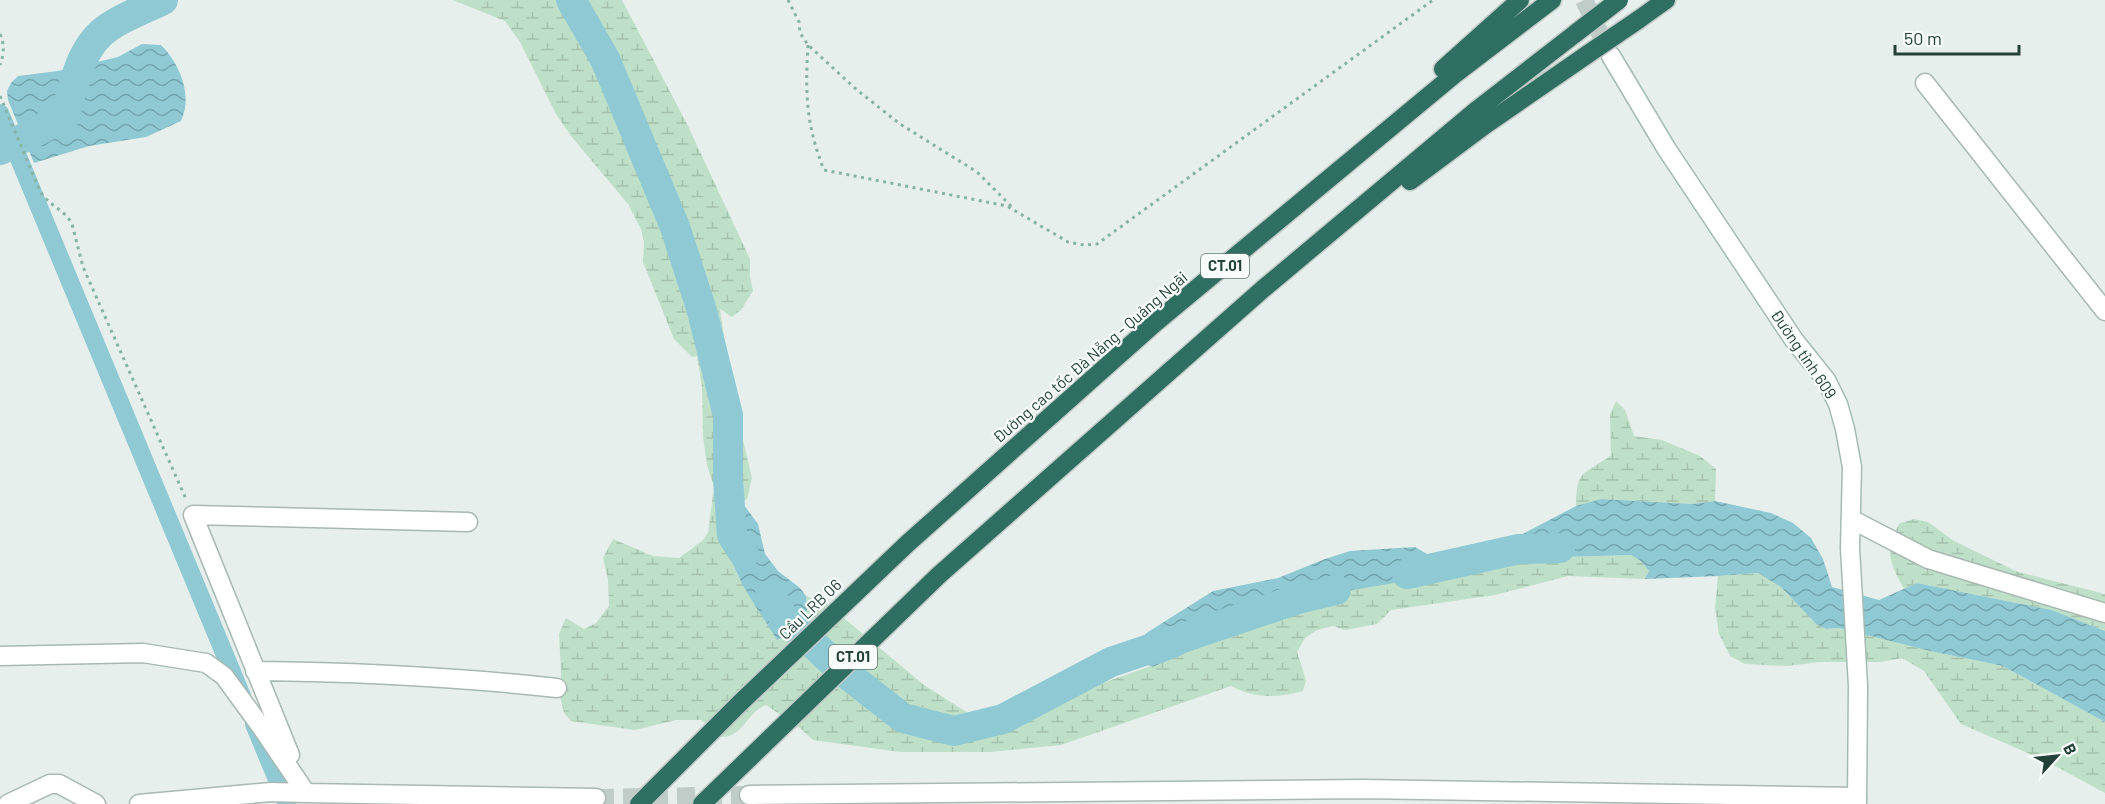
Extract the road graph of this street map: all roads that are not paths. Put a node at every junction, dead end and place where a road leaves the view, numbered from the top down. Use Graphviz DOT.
graph roads {
  1 [pos="1520,0"];
  2 [pos="1552,0"];
  3 [pos="1619,0"];
  4 [pos="1666,0"];
  5 [pos="1611,56"];
  6 [pos="1925,82"];
  7 [pos="1235,258"];
  8 [pos="1263,289"];
  9 [pos="2105,311"];
  10 [pos="1851,519"];
  11 [pos="468,522"];
  12 [pos="908,543"];
  13 [pos="2105,613"];
  14 [pos="0,656"];
  15 [pos="255,671"];
  16 [pos="557,687"];
  17 [pos="305,797"];
  18 [pos="1362,797"];
  19 [pos="596,798"];
  20 [pos="762,800"];
  21 [pos="1857,801"];
  22 [pos="8,804"];
  23 [pos="96,804"];
  24 [pos="139,804"];
  25 [pos="639,804"];
  26 [pos="702,804"];
  1 -- 7 [label="highway"];
  2 -- 7 [label="highway, Đường cao tốc Đà Nẵng - Quảng Ngãi / CT.01"];
  3 -- 8 [label="highway, CT.01, bridge"];
  4 -- 8 [label="highway, bridge"];
  5 -- 10 [label="street, Đường tỉnh 609"];
  6 -- 9 [label="street"];
  7 -- 12 [label="highway, Đường cao tốc Đà Nẵng - Quảng Ngãi / CT.01"];
  8 -- 26 [label="highway, CT.01"];
  10 -- 13 [label="street"];
  10 -- 21 [label="street, Đường tỉnh 609"];
  11 -- 15 [label="street"];
  12 -- 25 [label="highway, Cầu LRB 06 / CT.01"];
  14 -- 17 [label="street"];
  15 -- 16 [label="street"];
  15 -- 17 [label="street"];
  17 -- 19 [label="street"];
  17 -- 24 [label="street"];
  18 -- 20 [label="street"];
  18 -- 21 [label="street"];
  22 -- 23 [label="street"];
}
